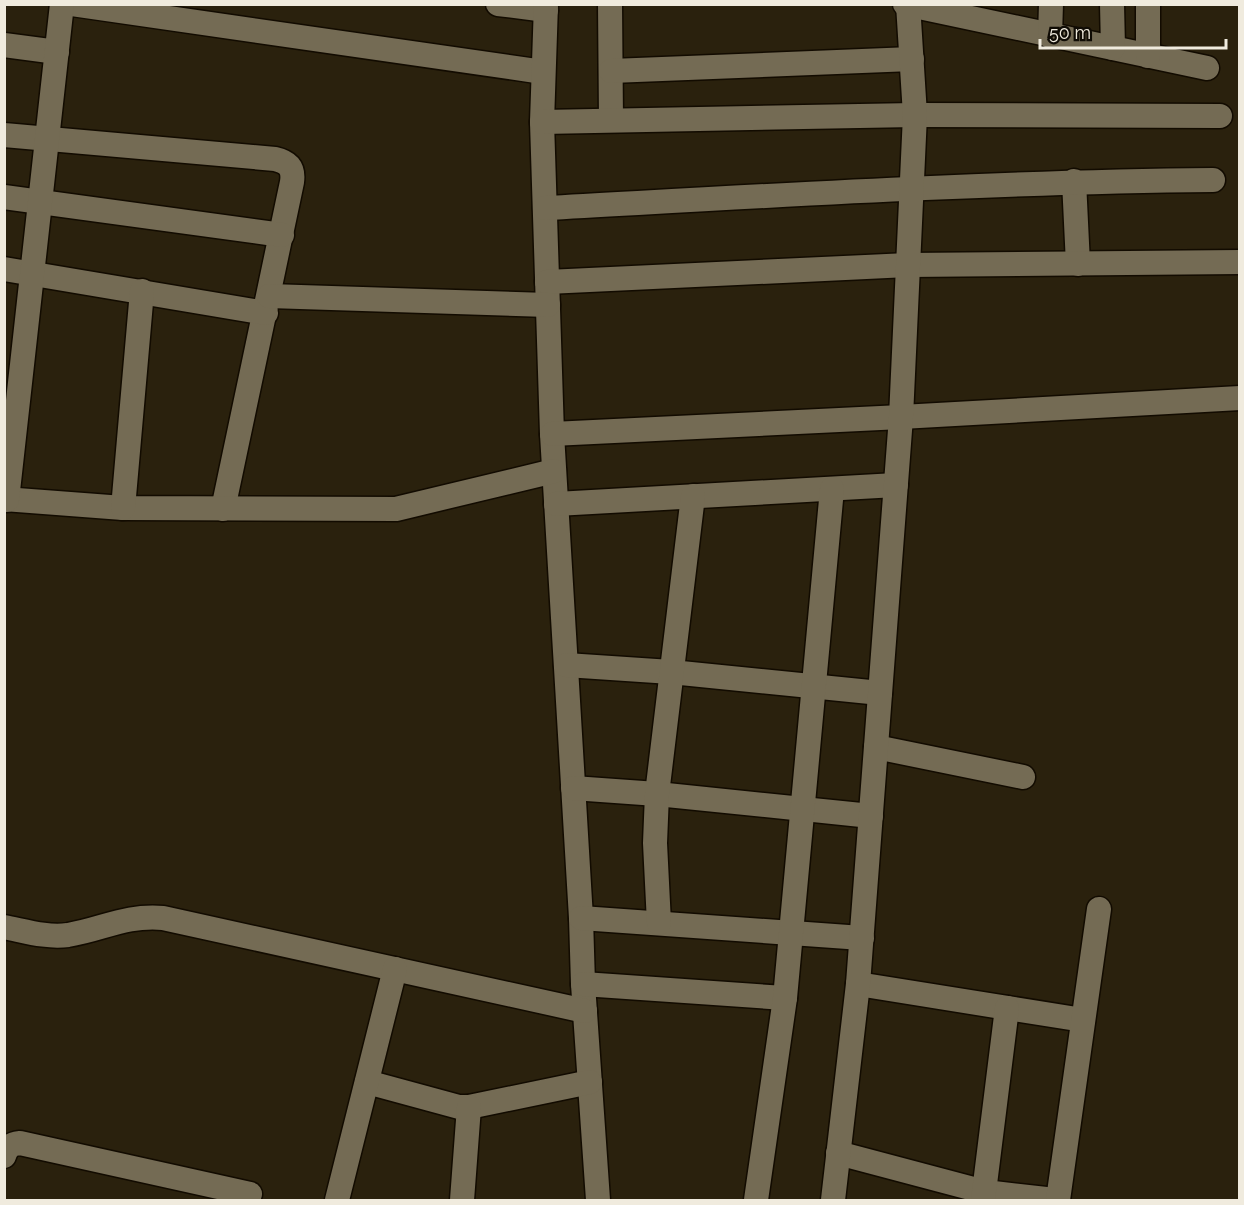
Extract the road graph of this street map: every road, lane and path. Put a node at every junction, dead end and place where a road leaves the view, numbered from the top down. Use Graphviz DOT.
graph roads {
  1 [pos="62,4"];
  2 [pos="72,4"];
  3 [pos="498,4"];
  4 [pos="610,4"];
  5 [pos="1051,4"];
  6 [pos="1112,4"];
  7 [pos="1148,4"];
  8 [pos="907,5"];
  9 [pos="546,7"];
  10 [pos="999,14"];
  11 [pos="1050,36"];
  12 [pos="4,45"];
  13 [pos="1113,48"];
  14 [pos="57,52"];
  15 [pos="1148,56"];
  16 [pos="912,59"];
  17 [pos="1207,68"];
  18 [pos="611,71"];
  19 [pos="543,72"];
  20 [pos="915,114"];
  21 [pos="1220,116"];
  22 [pos="611,120"];
  23 [pos="542,122"];
  24 [pos="4,135"];
  25 [pos="47,139"];
  26 [pos="1213,180"];
  27 [pos="1074,181"];
  28 [pos="912,188"];
  29 [pos="4,197"];
  30 [pos="40,202"];
  31 [pos="544,208"];
  32 [pos="282,235"];
  33 [pos="1239,262"];
  34 [pos="1078,264"];
  35 [pos="908,265"];
  36 [pos="4,268"];
  37 [pos="32,273"];
  38 [pos="142,291"];
  39 [pos="547,294"];
  40 [pos="267,305"];
  41 [pos="1239,398"];
  42 [pos="901,417"];
  43 [pos="552,434"];
  44 [pos="554,471"];
  45 [pos="896,485"];
  46 [pos="832,489"];
  47 [pos="693,496"];
  48 [pos="6,499"];
  49 [pos="556,504"];
  50 [pos="123,508"];
  51 [pos="223,509"];
  52 [pos="566,664"];
  53 [pos="671,672"];
  54 [pos="814,688"];
  55 [pos="880,693"];
  56 [pos="876,747"];
  57 [pos="1023,777"];
  58 [pos="573,788"];
  59 [pos="657,794"];
  60 [pos="804,808"];
  61 [pos="871,816"];
  62 [pos="1099,909"];
  63 [pos="581,918"];
  64 [pos="659,923"];
  65 [pos="4,927"];
  66 [pos="792,933"];
  67 [pos="862,938"];
  68 [pos="395,969"];
  69 [pos="583,984"];
  70 [pos="858,984"];
  71 [pos="785,998"];
  72 [pos="1007,1008"];
  73 [pos="585,1011"];
  74 [pos="1083,1020"];
  75 [pos="366,1082"];
  76 [pos="590,1082"];
  77 [pos="469,1107"];
  78 [pos="838,1153"];
  79 [pos="4,1156"];
  80 [pos="250,1194"];
  81 [pos="984,1196"];
  82 [pos="337,1200"];
  83 [pos="462,1200"];
  84 [pos="598,1200"];
  85 [pos="756,1200"];
  86 [pos="832,1200"];
  87 [pos="1056,1200"];
  1 -- 14 [label="street"];
  2 -- 19 [label="street"];
  3 -- 9 [label="street"];
  4 -- 18 [label="street"];
  5 -- 11 [label="street"];
  6 -- 13 [label="street"];
  7 -- 15 [label="street"];
  8 -- 10 [label="street"];
  8 -- 16 [label="street"];
  9 -- 19 [label="street"];
  10 -- 11 [label="street"];
  11 -- 13 [label="street"];
  12 -- 14 [label="street"];
  13 -- 15 [label="street"];
  14 -- 25 [label="street"];
  15 -- 17 [label="street"];
  16 -- 18 [label="street"];
  16 -- 20 [label="street"];
  18 -- 22 [label="street"];
  19 -- 23 [label="street"];
  20 -- 21 [label="street"];
  20 -- 22 [label="street"];
  20 -- 28 [label="street"];
  22 -- 23 [label="street"];
  23 -- 31 [label="street"];
  24 -- 25 [label="street"];
  25 -- 30 [label="street"];
  25 -- 32 [label="street"];
  26 -- 27 [label="street"];
  27 -- 28 [label="street"];
  27 -- 34 [label="street"];
  28 -- 31 [label="street"];
  28 -- 35 [label="street"];
  29 -- 30 [label="street"];
  30 -- 32 [label="street"];
  30 -- 37 [label="street"];
  31 -- 39 [label="street"];
  32 -- 40 [label="street"];
  33 -- 34 [label="street"];
  34 -- 35 [label="street"];
  35 -- 39 [label="street"];
  35 -- 42 [label="street"];
  36 -- 37 [label="street"];
  37 -- 38 [label="street"];
  37 -- 48 [label="street"];
  38 -- 40 [label="street"];
  38 -- 50 [label="street"];
  39 -- 40 [label="street"];
  39 -- 43 [label="street"];
  40 -- 51 [label="street"];
  41 -- 42 [label="street"];
  42 -- 43 [label="street"];
  42 -- 45 [label="street"];
  43 -- 44 [label="street"];
  44 -- 49 [label="street"];
  44 -- 51 [label="street"];
  45 -- 46 [label="street"];
  45 -- 55 [label="street"];
  46 -- 47 [label="street"];
  46 -- 54 [label="street"];
  47 -- 49 [label="street"];
  47 -- 53 [label="street"];
  48 -- 50 [label="street"];
  49 -- 52 [label="street"];
  50 -- 51 [label="street"];
  52 -- 53 [label="street"];
  52 -- 58 [label="street"];
  53 -- 54 [label="street"];
  53 -- 59 [label="street"];
  54 -- 55 [label="street"];
  54 -- 60 [label="street"];
  55 -- 56 [label="street"];
  56 -- 57 [label="street"];
  56 -- 61 [label="street"];
  58 -- 59 [label="street"];
  58 -- 63 [label="street"];
  59 -- 60 [label="street"];
  59 -- 64 [label="street"];
  60 -- 61 [label="street"];
  60 -- 66 [label="street"];
  61 -- 67 [label="street"];
  62 -- 74 [label="street"];
  63 -- 64 [label="street"];
  63 -- 69 [label="street"];
  64 -- 66 [label="street"];
  65 -- 68 [label="street"];
  66 -- 67 [label="street"];
  66 -- 71 [label="street"];
  67 -- 70 [label="street"];
  68 -- 73 [label="street"];
  68 -- 75 [label="street"];
  69 -- 71 [label="street"];
  69 -- 73 [label="street"];
  70 -- 72 [label="street"];
  70 -- 78 [label="street"];
  71 -- 85 [label="street"];
  72 -- 74 [label="street"];
  72 -- 81 [label="street"];
  73 -- 76 [label="street"];
  74 -- 87 [label="street"];
  75 -- 77 [label="street"];
  75 -- 82 [label="street"];
  76 -- 77 [label="street"];
  76 -- 84 [label="street"];
  77 -- 83 [label="street"];
  78 -- 81 [label="street"];
  78 -- 86 [label="street"];
  79 -- 80 [label="street"];
  81 -- 87 [label="street"];
}
